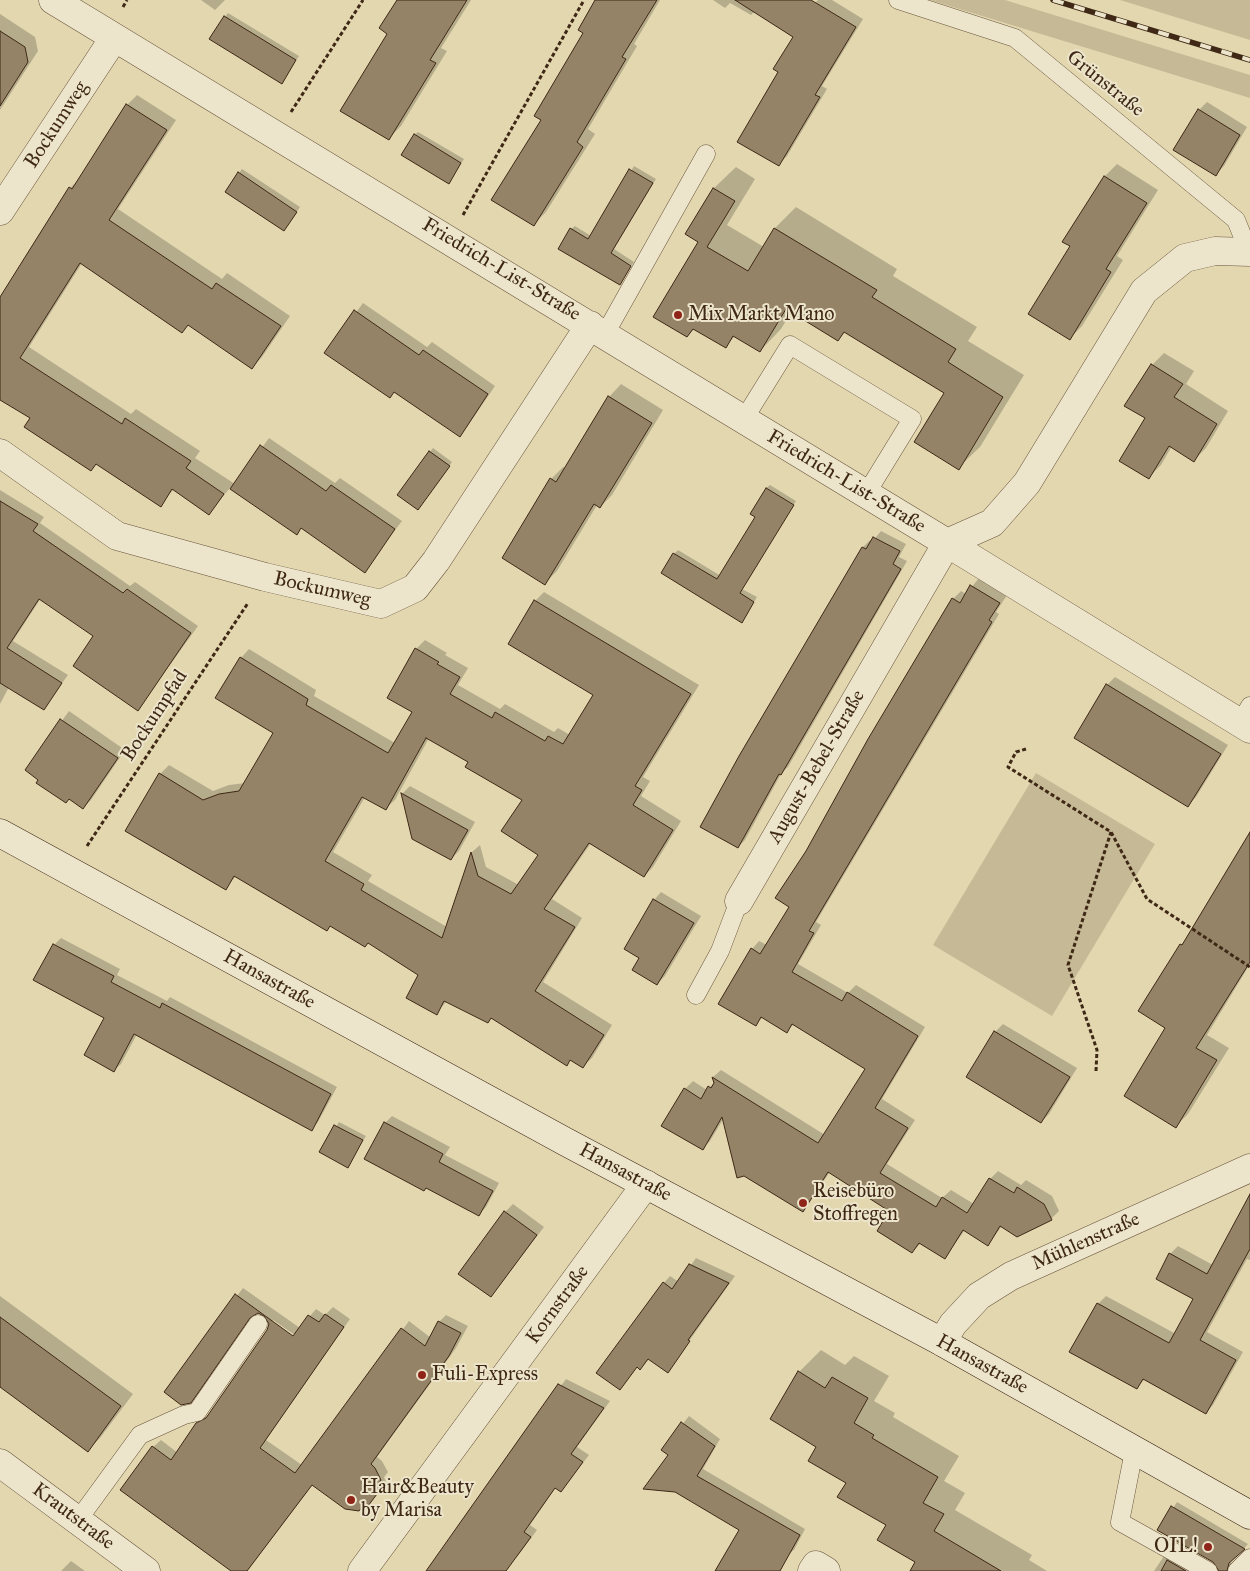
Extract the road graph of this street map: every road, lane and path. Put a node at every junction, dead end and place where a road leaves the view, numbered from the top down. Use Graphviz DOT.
graph roads {
  1 [pos="53,0"];
  2 [pos="363,0"];
  3 [pos="584,0"];
  4 [pos="898,0"];
  5 [pos="114,38"];
  6 [pos="276,135"];
  7 [pos="706,154"];
  8 [pos="0,212"];
  9 [pos="450,239"];
  10 [pos="1249,252"];
  11 [pos="598,329"];
  12 [pos="744,420"];
  13 [pos="0,453"];
  14 [pos="866,494"];
  15 [pos="947,543"];
  16 [pos="265,577"];
  17 [pos="1247,719"];
  18 [pos="1026,749"];
  19 [pos="1112,832"];
  20 [pos="0,833"];
  21 [pos="70,872"];
  22 [pos="739,901"];
  23 [pos="1250,967"];
  24 [pos="696,995"];
  25 [pos="1096,1071"];
  26 [pos="1250,1168"];
  27 [pos="646,1184"];
  28 [pos="258,1324"];
  29 [pos="942,1342"];
  30 [pos="1134,1451"];
  31 [pos="0,1463"];
  32 [pos="1250,1514"];
  33 [pos="78,1520"];
  34 [pos="1250,1558"];
  35 [pos="146,1571"];
  36 [pos="362,1571"];
  37 [pos="812,1571"];
  38 [pos="826,1571"];
  39 [pos="1208,1571"];
  40 [pos="1237,1571"];
  1 -- 5 [label="street, Friedrich-List-Straße"];
  2 -- 6 [label="path"];
  3 -- 9 [label="path"];
  4 -- 10 [label="lane, Grünstraße"];
  5 -- 6 [label="street, Friedrich-List-Straße"];
  5 -- 8 [label="street, Bockumweg"];
  6 -- 9 [label="street, Friedrich-List-Straße"];
  7 -- 11 [label="lane"];
  9 -- 11 [label="street, Friedrich-List-Straße"];
  10 -- 15 [label="street, Friedrich-List-Straße"];
  11 -- 12 [label="street, Friedrich-List-Straße"];
  11 -- 16 [label="street, Bockumweg"];
  12 -- 14 [label="street, Friedrich-List-Straße"];
  12 -- 14 [label="lane"];
  13 -- 16 [label="street, Bockumweg"];
  14 -- 15 [label="street, Friedrich-List-Straße"];
  15 -- 17 [label="street, Friedrich-List-Straße"];
  15 -- 22 [label="street, August-Bebel-Straße"];
  16 -- 21 [label="path, Bockumpfad"];
  18 -- 19 [label="path"];
  19 -- 23 [label="path"];
  19 -- 25 [label="path"];
  20 -- 21 [label="street, Hansastraße"];
  21 -- 27 [label="street, Hansastraße"];
  22 -- 24 [label="lane, August-Bebel-Straße"];
  26 -- 29 [label="street, Mühlenstraße"];
  27 -- 29 [label="street, Hansastraße"];
  27 -- 36 [label="street, Kornstraße"];
  28 -- 33 [label="lane"];
  29 -- 30 [label="street, Hansastraße"];
  30 -- 32 [label="street, Hansastraße"];
  30 -- 39 [label="lane"];
  31 -- 33 [label="street, Krautstraße"];
  33 -- 35 [label="street, Krautstraße"];
  34 -- 40 [label="lane"];
  37 -- 38 [label="street"];
}
